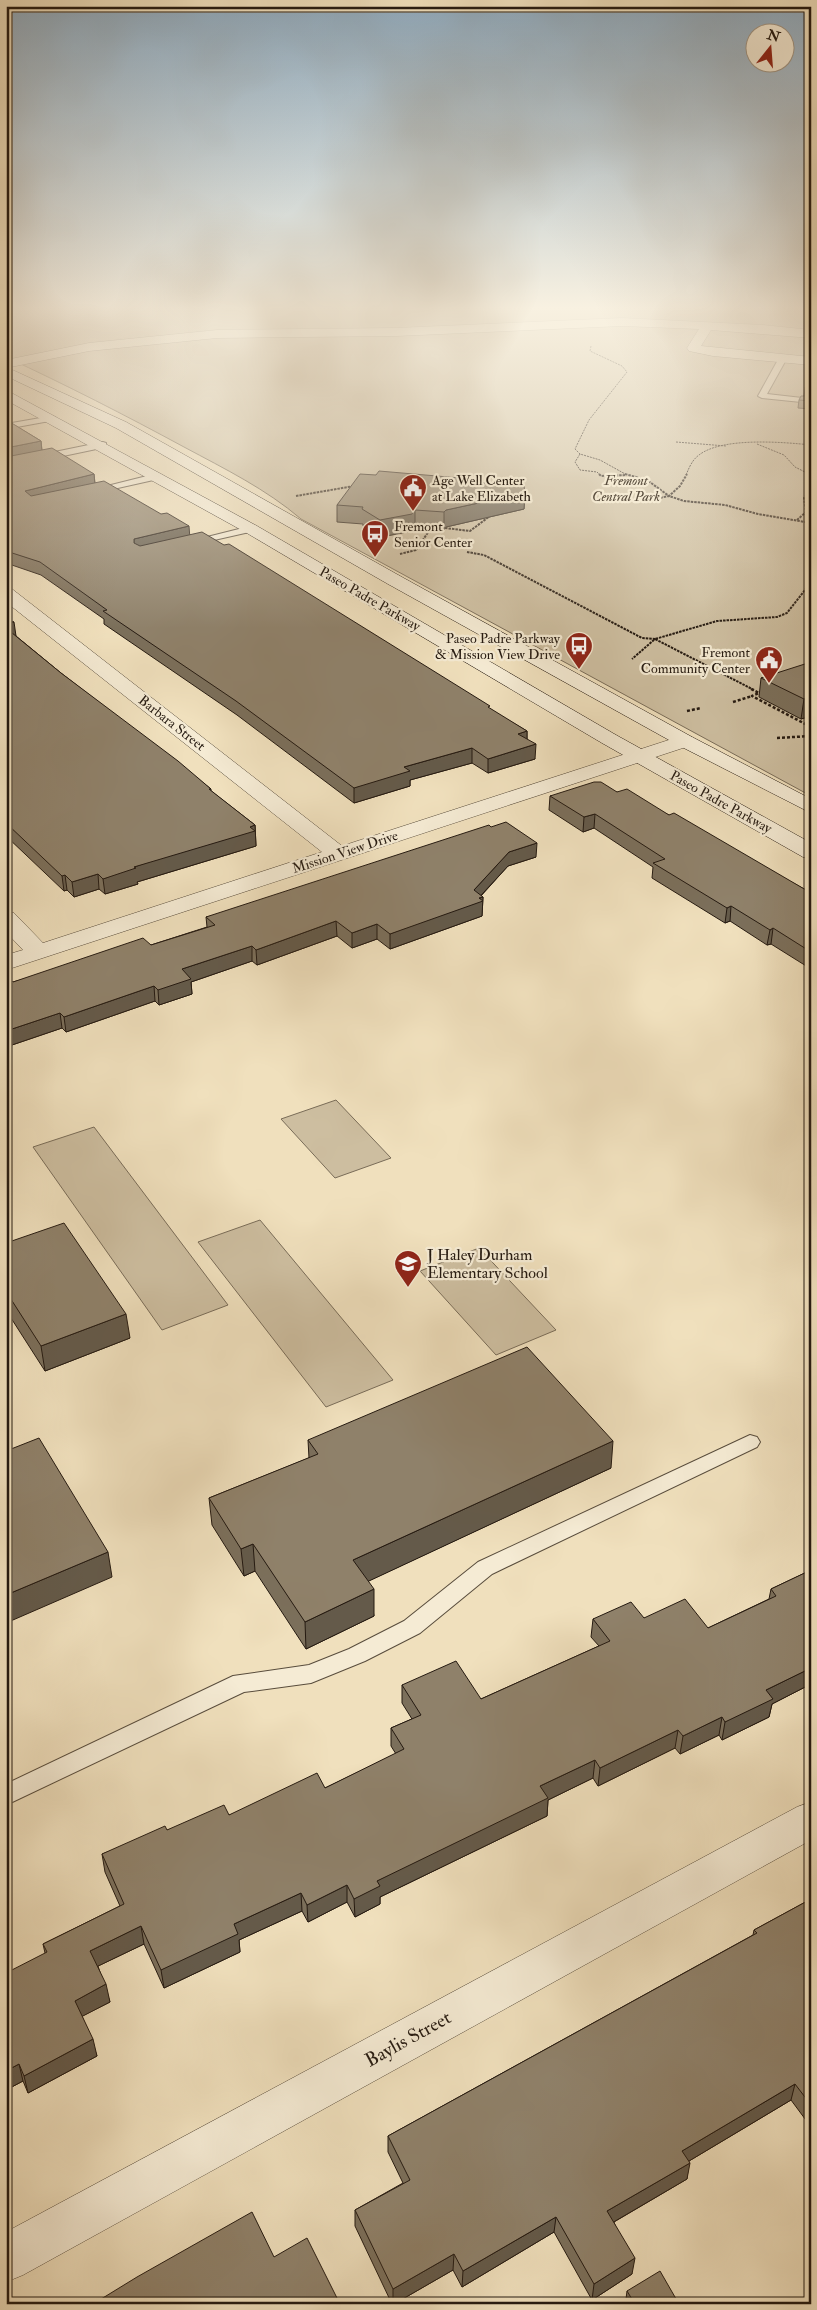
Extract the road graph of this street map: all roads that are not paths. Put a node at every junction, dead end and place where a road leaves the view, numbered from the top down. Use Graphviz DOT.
graph roads {
  1 [pos="42,413"];
  2 [pos="95,413"];
  3 [pos="52,418"];
  4 [pos="6,427"];
  5 [pos="102,446"];
  6 [pos="6,466"];
  7 [pos="156,477"];
  8 [pos="81,493"];
  9 [pos="251,529"];
  10 [pos="180,545"];
  11 [pos="6,593"];
  12 [pos="685,740"];
  13 [pos="638,756"];
  14 [pos="811,807"];
  15 [pos="811,852"];
  16 [pos="338,854"];
  17 [pos="6,918"];
  18 [pos="39,952"];
  19 [pos="6,963"];
  20 [pos="750,1442"];
  21 [pos="6,1795"];
  22 [pos="811,1820"];
  23 [pos="6,2258"];
  1 -- 3 [label="street, Paseo Padre Parkway"];
  2 -- 12 [label="street, Paseo Padre Parkway"];
  3 -- 4 [label="lane"];
  3 -- 5 [label="street, Paseo Padre Parkway"];
  5 -- 6 [label="lane"];
  5 -- 7 [label="street, Paseo Padre Parkway"];
  7 -- 8 [label="lane"];
  7 -- 9 [label="street, Paseo Padre Parkway"];
  9 -- 10 [label="lane"];
  9 -- 13 [label="street, Paseo Padre Parkway"];
  11 -- 16 [label="street, Barbara Street"];
  12 -- 13 [label="street, Mission View Drive"];
  12 -- 14 [label="street, Paseo Padre Parkway"];
  13 -- 15 [label="street, Paseo Padre Parkway"];
  13 -- 16 [label="street, Mission View Drive"];
  16 -- 18 [label="street, Mission View Drive"];
  17 -- 18 [label="street"];
  18 -- 19 [label="street, Mission View Drive"];
  20 -- 21 [label="lane"];
  22 -- 23 [label="street, Baylis Street"];
}
